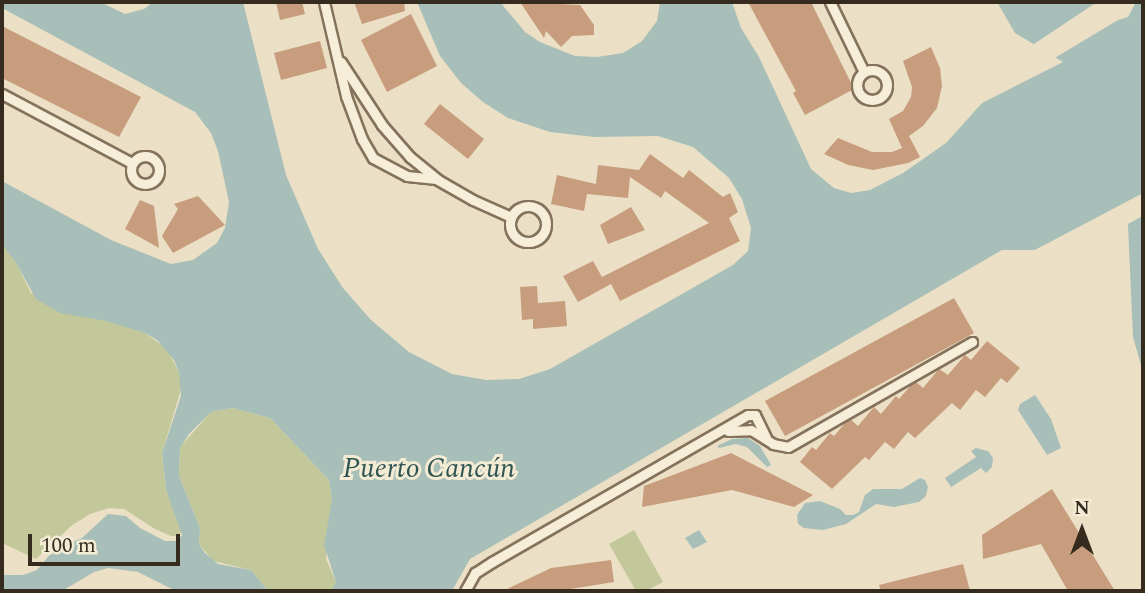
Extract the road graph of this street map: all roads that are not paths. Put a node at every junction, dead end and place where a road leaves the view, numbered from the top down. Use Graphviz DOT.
graph roads {
  1 [pos="324,2"];
  2 [pos="830,2"];
  3 [pos="341,62"];
  4 [pos="864,72"];
  5 [pos="2,94"];
  6 [pos="132,163"];
  7 [pos="438,180"];
  8 [pos="511,216"];
  9 [pos="972,342"];
  10 [pos="758,421"];
  11 [pos="751,430"];
  12 [pos="723,432"];
  13 [pos="766,438"];
  14 [pos="465,591"];
  1 -- 3 [label="street"];
  2 -- 4 [label="street"];
  3 -- 7 [label="street"];
  3 -- 7 [label="street"];
  5 -- 6 [label="street"];
  7 -- 8 [label="street"];
  8 -- 8 [label="street"];
  9 -- 13 [label="street"];
  10 -- 11 [label="street"];
  10 -- 12 [label="street"];
  10 -- 13 [label="street"];
  11 -- 12 [label="street"];
  11 -- 13 [label="street"];
  12 -- 14 [label="street"];
}
